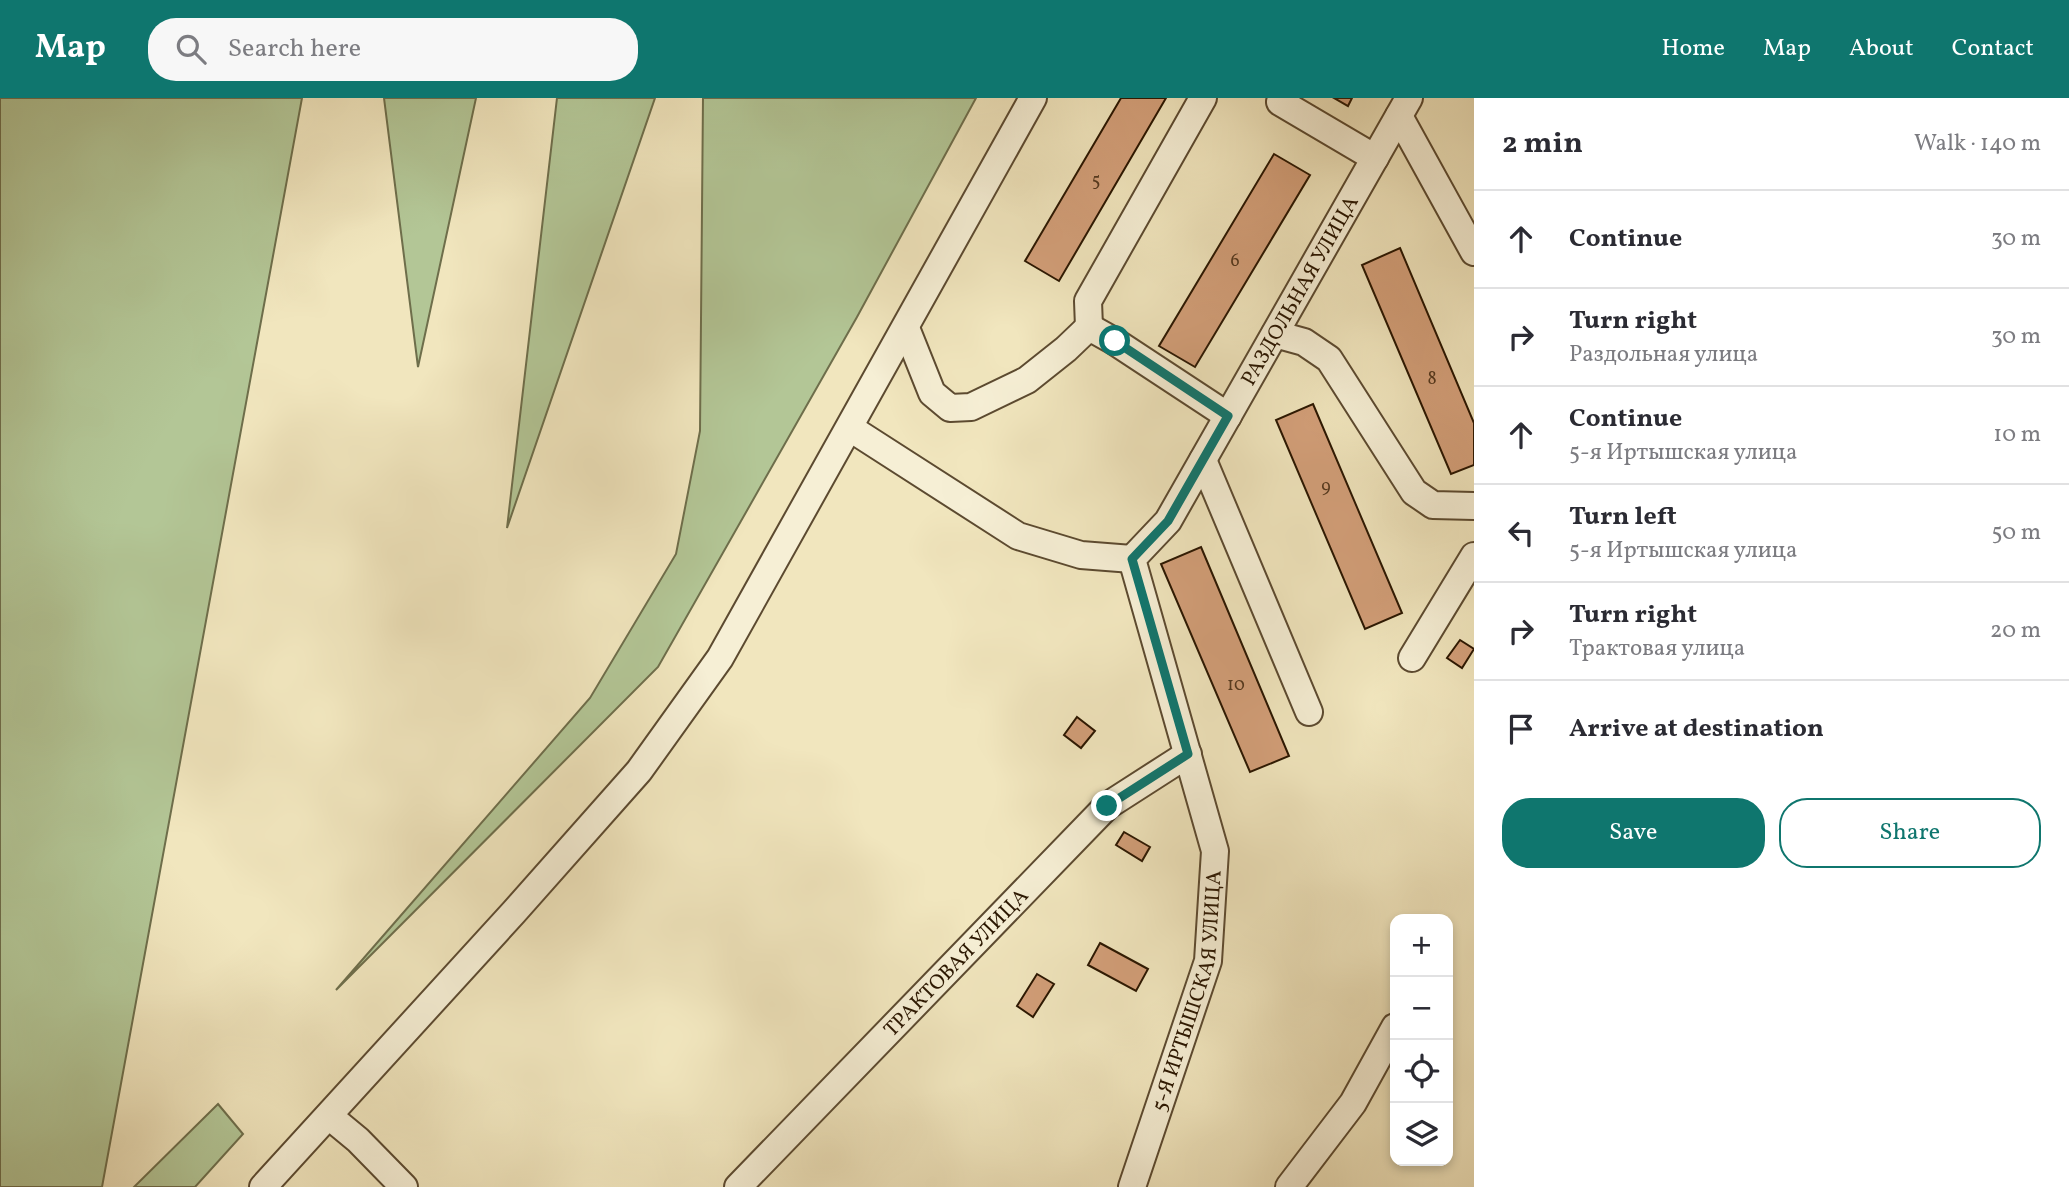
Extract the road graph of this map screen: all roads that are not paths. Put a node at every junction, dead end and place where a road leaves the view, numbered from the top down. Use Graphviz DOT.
graph roads {
  1 [pos="1033,98"];
  2 [pos="1203,98"];
  3 [pos="1280,102"];
  4 [pos="1404,107"];
  5 [pos="1375,158"];
  6 [pos="1474,252"];
  7 [pos="1089,327"];
  8 [pos="906,328"];
  9 [pos="1275,334"];
  10 [pos="1228,416"];
  11 [pos="850,428"];
  12 [pos="1203,460"];
  13 [pos="1474,506"];
  14 [pos="1474,556"];
  15 [pos="1132,559"];
  16 [pos="1412,659"];
  17 [pos="1309,712"];
  18 [pos="1188,754"];
  19 [pos="1390,1036"];
  20 [pos="329,1116"];
  21 [pos="263,1187"];
  22 [pos="404,1187"];
  23 [pos="738,1187"];
  24 [pos="1132,1187"];
  25 [pos="1289,1187"];
  1 -- 8 [label="street"];
  2 -- 7 [label="street"];
  3 -- 5 [label="street"];
  4 -- 5 [label="street, РАЗДОЛЬНАЯ УЛИЦА"];
  4 -- 6 [label="street"];
  5 -- 9 [label="street, РАЗДОЛЬНАЯ УЛИЦА"];
  7 -- 8 [label="street"];
  7 -- 10 [label="street"];
  8 -- 11 [label="street"];
  9 -- 10 [label="street, РАЗДОЛЬНАЯ УЛИЦА"];
  9 -- 13 [label="street"];
  10 -- 12 [label="street, РАЗДОЛЬНАЯ УЛИЦА"];
  11 -- 15 [label="street"];
  11 -- 20 [label="street"];
  12 -- 15 [label="street, РАЗДОЛЬНАЯ УЛИЦА"];
  12 -- 17 [label="street"];
  14 -- 16 [label="street"];
  15 -- 18 [label="street, 5-Я ИРТЫШСКАЯ УЛИЦА"];
  18 -- 23 [label="street, ТРАКТОВАЯ УЛИЦА"];
  18 -- 24 [label="street, 5-Я ИРТЫШСКАЯ УЛИЦА"];
  19 -- 25 [label="street"];
  20 -- 21 [label="street"];
  20 -- 22 [label="street"];
}
